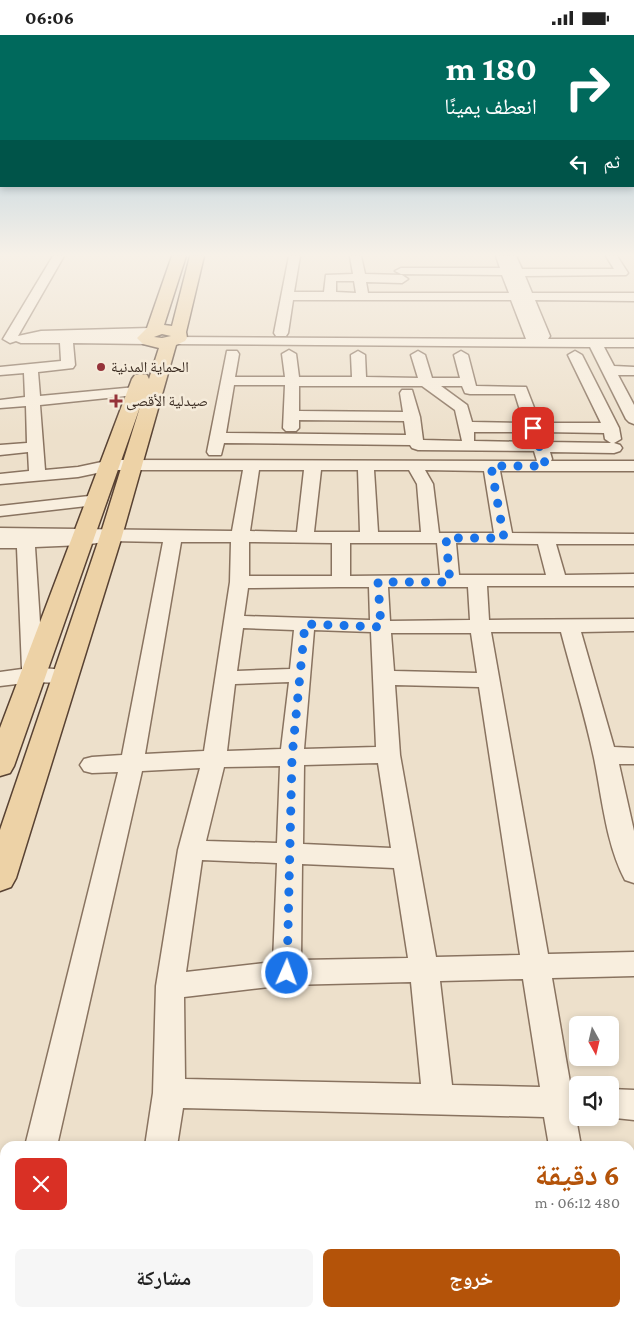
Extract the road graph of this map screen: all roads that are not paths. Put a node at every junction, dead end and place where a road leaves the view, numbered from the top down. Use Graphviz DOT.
graph roads {
  1 [pos="26,316"];
  2 [pos="167,316"];
  3 [pos="172,316"];
  4 [pos="285,316"];
  5 [pos="529,316"];
  6 [pos="282,333"];
  7 [pos="634,337"];
  8 [pos="538,338"];
  9 [pos="163,339"];
  10 [pos="12,342"];
  11 [pos="67,343"];
  12 [pos="634,343"];
  13 [pos="598,349"];
  14 [pos="232,354"];
  15 [pos="290,354"];
  16 [pos="358,355"];
  17 [pos="418,355"];
  18 [pos="462,355"];
  19 [pos="575,355"];
  20 [pos="31,369"];
  21 [pos="0,371"];
  22 [pos="608,371"];
  23 [pos="634,371"];
  24 [pos="227,381"];
  25 [pos="292,381"];
  26 [pos="359,382"];
  27 [pos="426,382"];
  28 [pos="467,382"];
  29 [pos="136,391"];
  30 [pos="407,393"];
  31 [pos="33,401"];
  32 [pos="0,404"];
  33 [pos="291,415"];
  34 [pos="412,417"];
  35 [pos="634,419"];
  36 [pos="466,427"];
  37 [pos="533,428"];
  38 [pos="611,428"];
  39 [pos="217,438"];
  40 [pos="292,439"];
  41 [pos="415,440"];
  42 [pos="469,446"];
  43 [pos="35,447"];
  44 [pos="540,447"];
  45 [pos="614,448"];
  46 [pos="0,450"];
  47 [pos="122,465"];
  48 [pos="212,465"];
  49 [pos="252,465"];
  50 [pos="289,466"];
  51 [pos="312,466"];
  52 [pos="366,466"];
  53 [pos="414,466"];
  54 [pos="472,466"];
  55 [pos="491,466"];
  56 [pos="546,466"];
  57 [pos="628,466"];
  58 [pos="37,475"];
  59 [pos="0,479"];
  60 [pos="98,500"];
  61 [pos="0,511"];
  62 [pos="0,533"];
  63 [pos="111,536"];
  64 [pos="84,537"];
  65 [pos="173,537"];
  66 [pos="240,537"];
  67 [pos="306,537"];
  68 [pos="341,537"];
  69 [pos="369,537"];
  70 [pos="439,538"];
  71 [pos="504,538"];
  72 [pos="545,538"];
  73 [pos="634,539"];
  74 [pos="26,542"];
  75 [pos="0,543"];
  76 [pos="634,580"];
  77 [pos="557,581"];
  78 [pos="239,582"];
  79 [pos="341,582"];
  80 [pos="378,582"];
  81 [pos="450,582"];
  82 [pos="477,582"];
  83 [pos="233,621"];
  84 [pos="305,624"];
  85 [pos="634,625"];
  86 [pos="569,626"];
  87 [pos="381,627"];
  88 [pos="480,627"];
  89 [pos="34,675"];
  90 [pos="300,675"];
  91 [pos="66,676"];
  92 [pos="225,678"];
  93 [pos="383,678"];
  94 [pos="0,679"];
  95 [pos="489,680"];
  96 [pos="5,739"];
  97 [pos="388,755"];
  98 [pos="605,755"];
  99 [pos="634,756"];
  100 [pos="292,757"];
  101 [pos="214,759"];
  102 [pos="132,763"];
  103 [pos="92,765"];
  104 [pos="0,766"];
  105 [pos="628,839"];
  106 [pos="191,850"];
  107 [pos="290,853"];
  108 [pos="405,858"];
  109 [pos="634,873"];
  110 [pos="0,878"];
  111 [pos="634,964"];
  112 [pos="536,966"];
  113 [pos="424,969"];
  114 [pos="287,973"];
  115 [pos="170,986"];
  116 [pos="169,1093"];
  117 [pos="438,1099"];
  118 [pos="568,1102"];
  119 [pos="619,1104"];
  120 [pos="634,1105"];
  121 [pos="42,1141"];
  122 [pos="162,1141"];
  123 [pos="565,1141"];
  1 -- 10 [label="street"];
  2 -- 9 [label="main road"];
  3 -- 9 [label="main road"];
  4 -- 6 [label="street"];
  5 -- 8 [label="street"];
  6 -- 8 [label="street"];
  6 -- 9 [label="street"];
  7 -- 8 [label="street"];
  8 -- 9 [label="street"];
  8 -- 13 [label="street"];
  9 -- 10 [label="street"];
  9 -- 11 [label="street"];
  9 -- 14 [label="street"];
  9 -- 29 [label="main road"];
  9 -- 47 [label="main road"];
  10 -- 11 [label="street"];
  11 -- 20 [label="street"];
  12 -- 13 [label="street"];
  13 -- 19 [label="street"];
  13 -- 22 [label="street"];
  14 -- 15 [label="street"];
  14 -- 24 [label="street"];
  15 -- 16 [label="street"];
  15 -- 25 [label="street"];
  16 -- 17 [label="street"];
  16 -- 26 [label="street"];
  17 -- 18 [label="street"];
  17 -- 27 [label="street"];
  18 -- 19 [label="street"];
  18 -- 28 [label="street"];
  19 -- 38 [label="street"];
  20 -- 21 [label="street"];
  20 -- 31 [label="street"];
  22 -- 23 [label="street"];
  22 -- 35 [label="street"];
  24 -- 25 [label="street"];
  24 -- 39 [label="street"];
  25 -- 26 [label="street"];
  25 -- 33 [label="street"];
  26 -- 27 [label="street"];
  27 -- 28 [label="street"];
  27 -- 36 [label="street"];
  28 -- 37 [label="street"];
  29 -- 31 [label="street"];
  29 -- 47 [label="main road"];
  30 -- 34 [label="street"];
  31 -- 32 [label="street"];
  31 -- 43 [label="street"];
  33 -- 34 [label="street"];
  33 -- 40 [label="street"];
  34 -- 41 [label="street"];
  36 -- 37 [label="street"];
  36 -- 42 [label="street"];
  37 -- 38 [label="street"];
  37 -- 44 [label="street"];
  38 -- 45 [label="street"];
  39 -- 40 [label="street"];
  39 -- 48 [label="street"];
  40 -- 41 [label="street"];
  40 -- 50 [label="street"];
  41 -- 42 [label="street"];
  42 -- 44 [label="street"];
  42 -- 54 [label="street"];
  43 -- 46 [label="street"];
  43 -- 58 [label="street"];
  44 -- 45 [label="street"];
  44 -- 56 [label="street"];
  45 -- 57 [label="street"];
  47 -- 48 [label="street"];
  47 -- 58 [label="street"];
  47 -- 60 [label="main road"];
  47 -- 63 [label="main road"];
  48 -- 49 [label="street"];
  49 -- 50 [label="street"];
  49 -- 66 [label="street"];
  50 -- 51 [label="street"];
  51 -- 52 [label="street"];
  51 -- 67 [label="street"];
  52 -- 53 [label="street"];
  52 -- 69 [label="street"];
  53 -- 54 [label="street"];
  53 -- 70 [label="street"];
  54 -- 55 [label="street"];
  55 -- 56 [label="street"];
  55 -- 71 [label="street"];
  56 -- 57 [label="street"];
  58 -- 59 [label="street"];
  60 -- 61 [label="street"];
  60 -- 64 [label="main road"];
  62 -- 64 [label="street"];
  63 -- 64 [label="street"];
  63 -- 65 [label="street"];
  63 -- 91 [label="main road"];
  64 -- 74 [label="street"];
  64 -- 89 [label="main road"];
  65 -- 66 [label="street"];
  65 -- 102 [label="street"];
  66 -- 67 [label="street"];
  66 -- 78 [label="street"];
  67 -- 68 [label="street"];
  68 -- 69 [label="street"];
  68 -- 79 [label="street"];
  69 -- 70 [label="street"];
  70 -- 71 [label="street"];
  70 -- 81 [label="street"];
  71 -- 72 [label="street"];
  72 -- 73 [label="street"];
  72 -- 77 [label="street"];
  74 -- 75 [label="street"];
  74 -- 89 [label="street"];
  76 -- 77 [label="street"];
  77 -- 82 [label="street"];
  78 -- 79 [label="street"];
  78 -- 83 [label="street"];
  79 -- 80 [label="street"];
  80 -- 81 [label="street"];
  80 -- 87 [label="street"];
  81 -- 82 [label="street"];
  82 -- 88 [label="street"];
  83 -- 84 [label="street"];
  83 -- 92 [label="street"];
  84 -- 87 [label="street"];
  84 -- 90 [label="street"];
  85 -- 86 [label="street"];
  86 -- 88 [label="street"];
  86 -- 98 [label="street"];
  87 -- 88 [label="street"];
  87 -- 93 [label="street"];
  88 -- 95 [label="street"];
  89 -- 91 [label="street"];
  89 -- 94 [label="street"];
  89 -- 96 [label="main road"];
  90 -- 92 [label="street"];
  90 -- 100 [label="street"];
  91 -- 110 [label="main road"];
  92 -- 101 [label="street"];
  93 -- 95 [label="street"];
  93 -- 97 [label="street"];
  95 -- 112 [label="street"];
  96 -- 104 [label="main road"];
  97 -- 100 [label="street"];
  97 -- 108 [label="street"];
  98 -- 99 [label="street"];
  98 -- 105 [label="street"];
  100 -- 101 [label="street"];
  100 -- 107 [label="street"];
  101 -- 102 [label="street"];
  101 -- 106 [label="street"];
  102 -- 103 [label="street"];
  102 -- 121 [label="street"];
  105 -- 109 [label="street"];
  106 -- 107 [label="street"];
  106 -- 115 [label="street"];
  107 -- 108 [label="street"];
  107 -- 114 [label="street"];
  108 -- 113 [label="street"];
  111 -- 112 [label="street"];
  112 -- 113 [label="street"];
  112 -- 118 [label="street"];
  113 -- 114 [label="street"];
  113 -- 117 [label="street"];
  114 -- 115 [label="street"];
  115 -- 116 [label="street"];
  116 -- 117 [label="street"];
  116 -- 122 [label="street"];
  117 -- 118 [label="street"];
  118 -- 123 [label="street"];
  119 -- 120 [label="street"];
}
